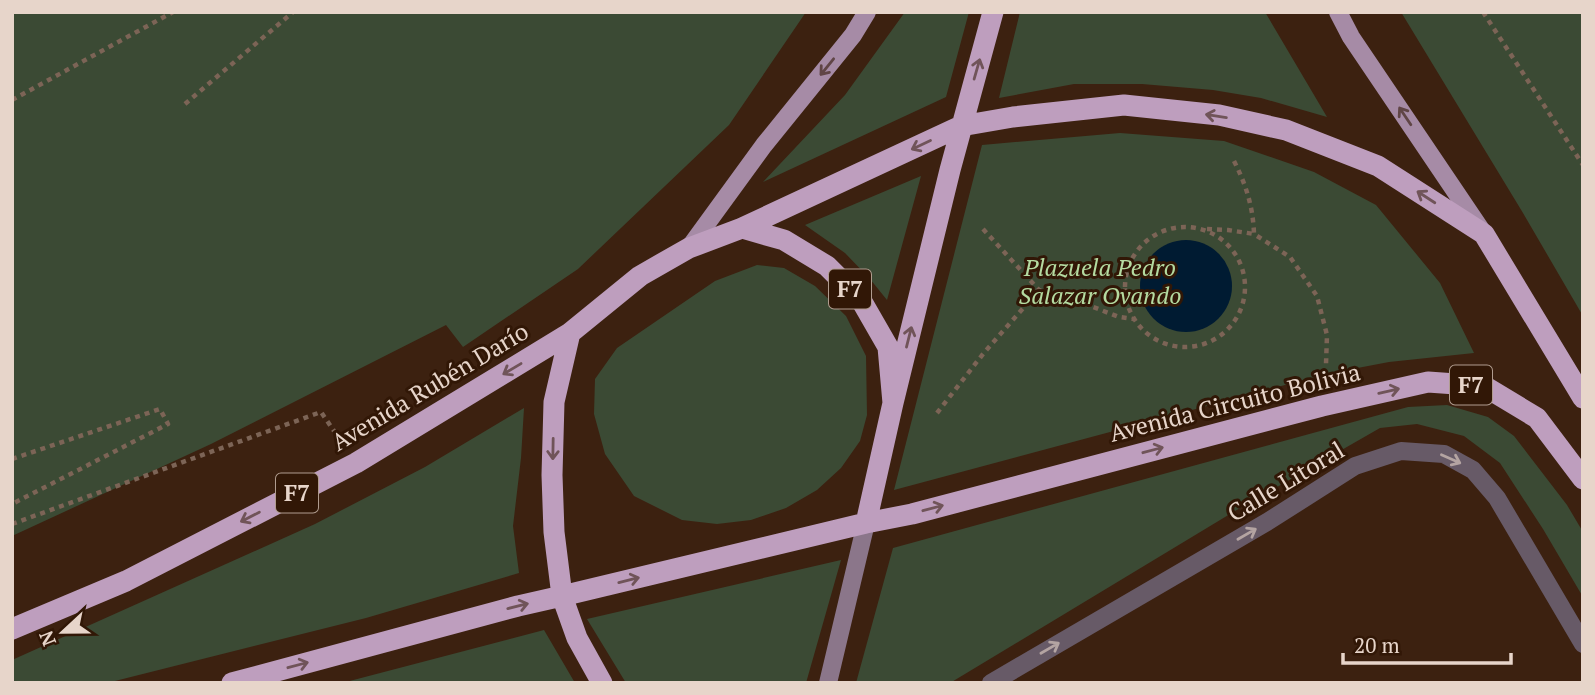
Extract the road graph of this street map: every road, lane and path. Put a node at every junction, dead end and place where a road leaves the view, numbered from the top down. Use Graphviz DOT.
graph roads {
  1 [pos="173,12"];
  2 [pos="293,12"];
  3 [pos="867,12"];
  4 [pos="993,12"];
  5 [pos="1338,12"];
  6 [pos="1483,12"];
  7 [pos="12,100"];
  8 [pos="185,104"];
  9 [pos="961,126"];
  10 [pos="1230,152"];
  11 [pos="1583,165"];
  12 [pos="742,228"];
  13 [pos="983,229"];
  14 [pos="1203,229"];
  15 [pos="1254,234"];
  16 [pos="1484,234"];
  17 [pos="688,248"];
  18 [pos="1039,290"];
  19 [pos="1134,319"];
  20 [pos="570,333"];
  21 [pos="1326,374"];
  22 [pos="1583,398"];
  23 [pos="893,403"];
  24 [pos="937,412"];
  25 [pos="12,459"];
  26 [pos="356,463"];
  27 [pos="1583,479"];
  28 [pos="12,504"];
  29 [pos="866,523"];
  30 [pos="12,524"];
  31 [pos="562,597"];
  32 [pos="12,629"];
  33 [pos="1583,644"];
  34 [pos="232,683"];
  35 [pos="602,683"];
  36 [pos="828,683"];
  37 [pos="991,683"];
  1 -- 7 [label="path"];
  2 -- 8 [label="path"];
  3 -- 17 [label="main road, one-way"];
  9 -- 4 [label="highway, one-way"];
  16 -- 5 [label="main road, one-way"];
  6 -- 11 [label="path"];
  9 -- 12 [label="highway, one-way"];
  16 -- 9 [label="highway, one-way"];
  23 -- 9 [label="highway, one-way"];
  10 -- 15 [label="path"];
  12 -- 17 [label="highway, F7"];
  12 -- 23 [label="highway, F7"];
  13 -- 18 [label="path"];
  14 -- 15 [label="path"];
  14 -- 19 [label="path"];
  14 -- 19 [label="path"];
  15 -- 21 [label="path"];
  16 -- 22 [label="highway"];
  17 -- 20 [label="highway, F7"];
  18 -- 19 [label="path"];
  18 -- 24 [label="path"];
  20 -- 26 [label="highway, Avenida Rubén Darío / F7, one-way"];
  20 -- 31 [label="highway, one-way"];
  23 -- 29 [label="highway, F7"];
  25 -- 28 [label="path"];
  26 -- 30 [label="path"];
  26 -- 32 [label="highway, Avenida Rubén Darío / F7, one-way"];
  29 -- 27 [label="highway, Avenida Circuito Bolivia / F7, one-way"];
  31 -- 29 [label="highway, Avenida Circuito Bolivia, one-way"];
  29 -- 36 [label="main road, F7"];
  34 -- 31 [label="highway, one-way"];
  31 -- 35 [label="highway"];
  37 -- 33 [label="street, Calle Litoral, one-way"];
}
